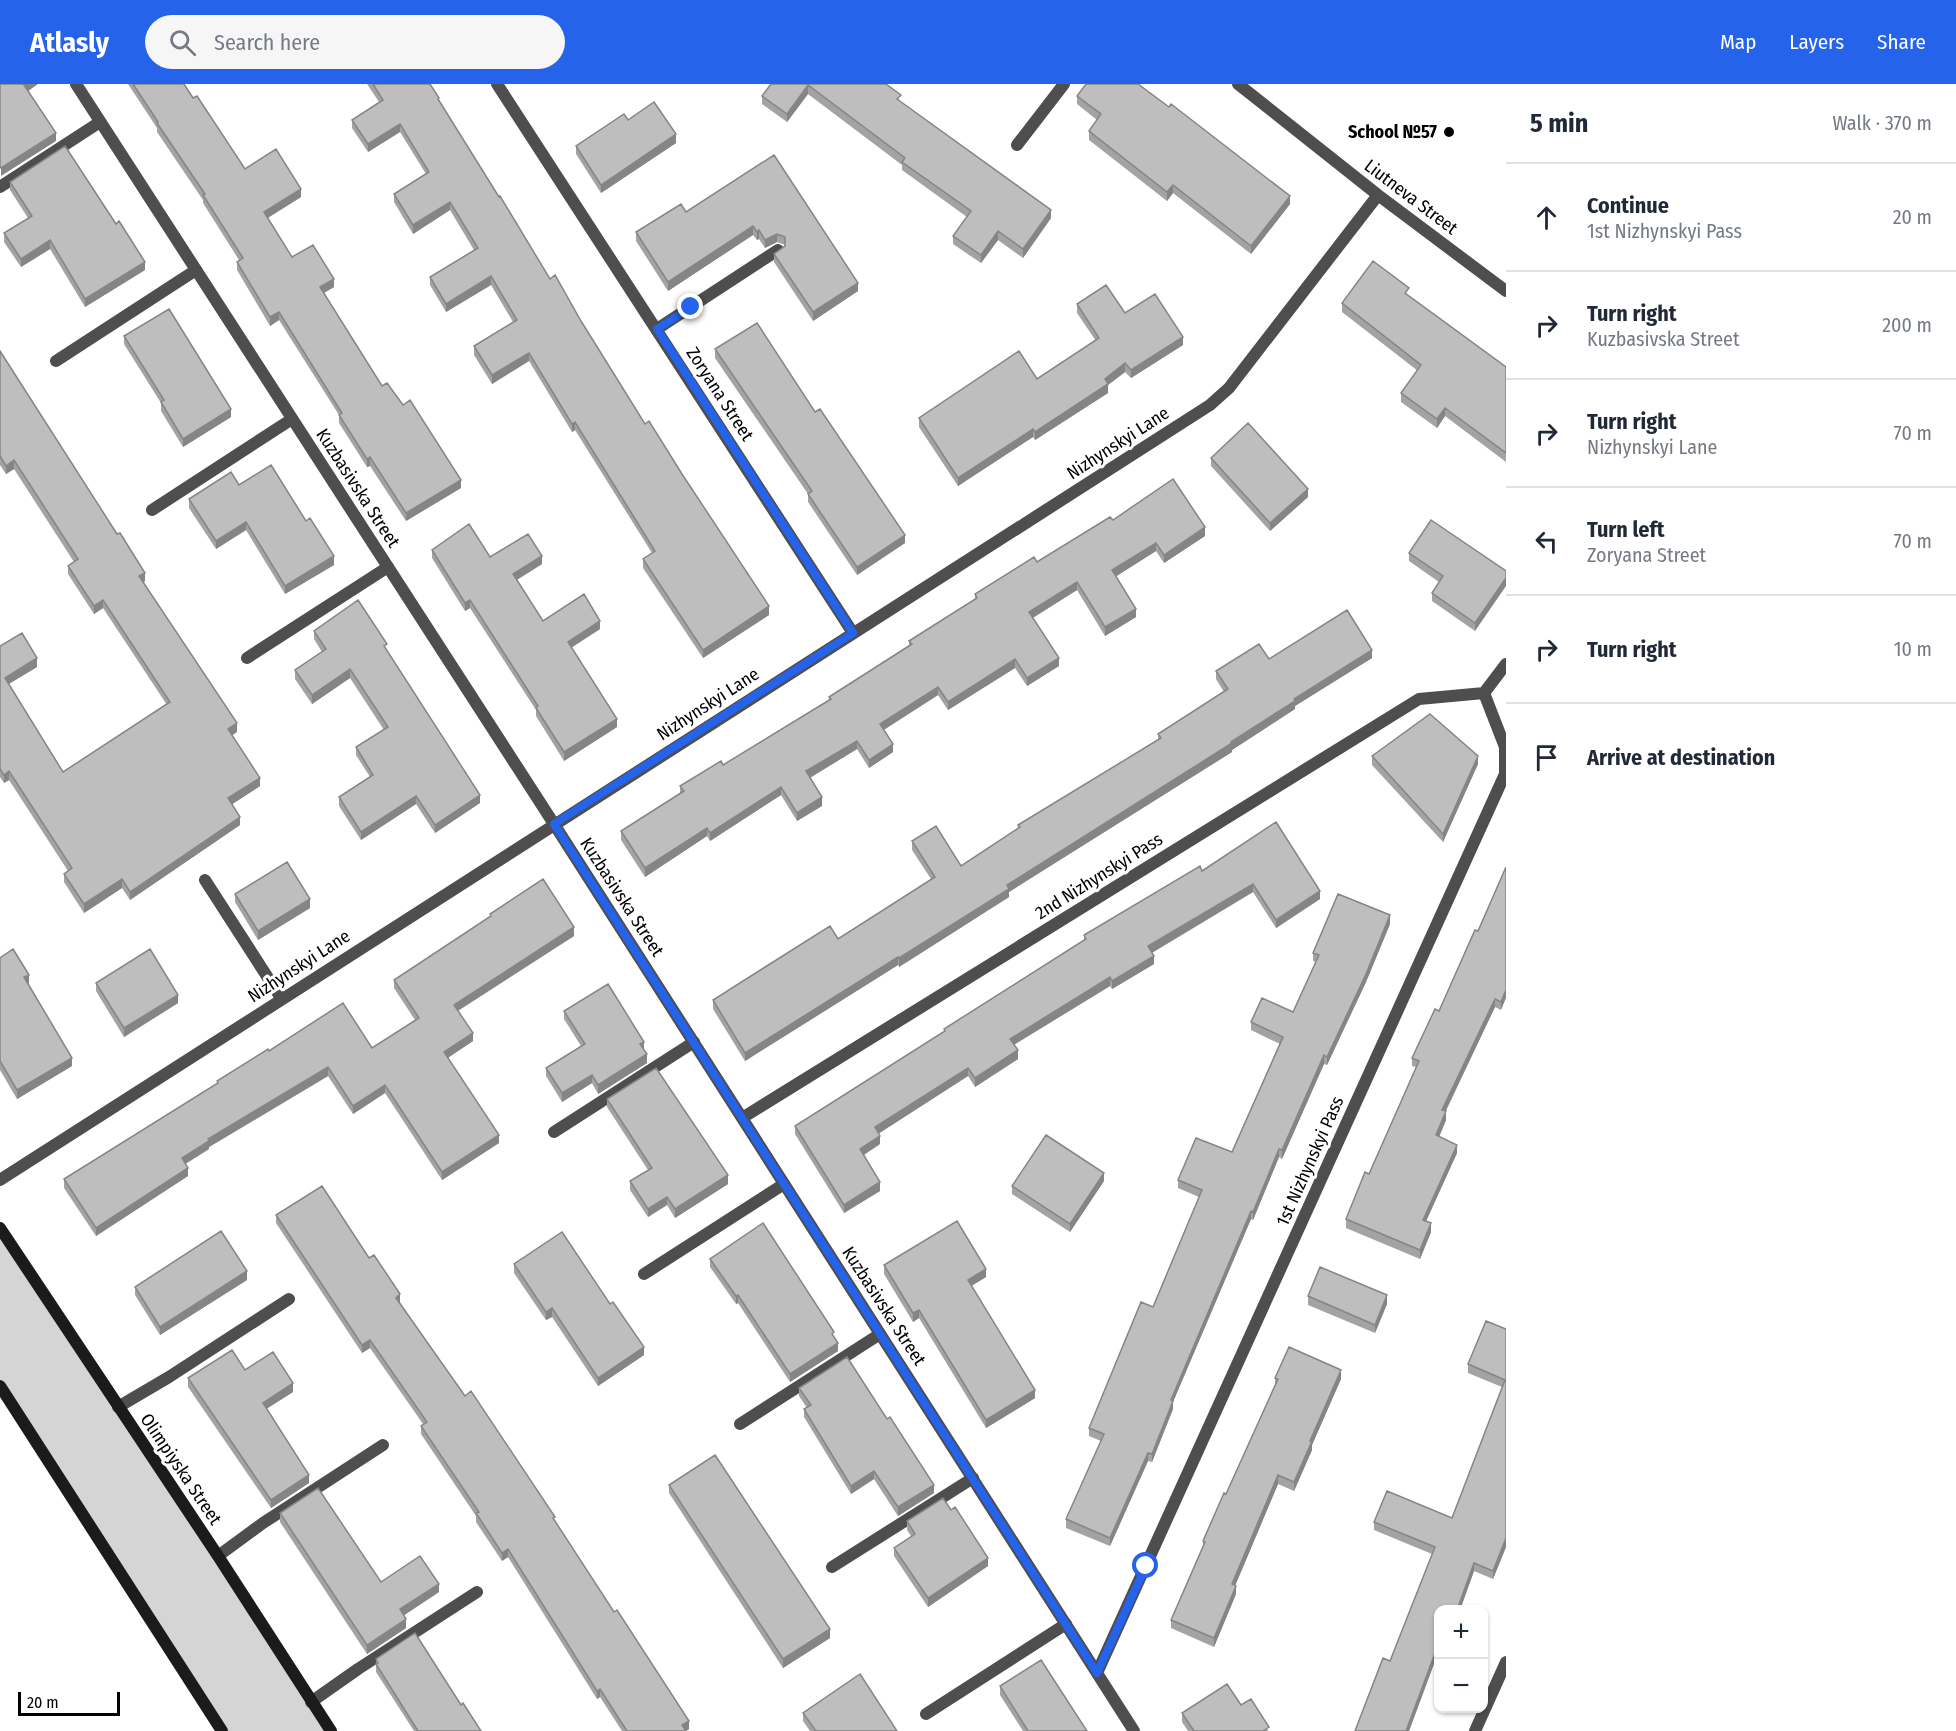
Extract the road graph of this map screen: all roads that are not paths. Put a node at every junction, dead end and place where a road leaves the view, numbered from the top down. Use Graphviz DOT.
graph roads {
  1 [pos="76,84"];
  2 [pos="497,84"];
  3 [pos="1064,84"];
  4 [pos="1238,84"];
  5 [pos="100,122"];
  6 [pos="1017,145"];
  7 [pos="0,187"];
  8 [pos="1377,195"];
  9 [pos="778,250"];
  10 [pos="196,270"];
  11 [pos="1506,291"];
  12 [pos="657,329"];
  13 [pos="56,361"];
  14 [pos="292,419"];
  15 [pos="152,510"];
  16 [pos="388,567"];
  17 [pos="853,633"];
  18 [pos="247,658"];
  19 [pos="1506,664"];
  20 [pos="1484,693"];
  21 [pos="554,824"];
  22 [pos="205,880"];
  23 [pos="281,998"];
  24 [pos="694,1042"];
  25 [pos="742,1118"];
  26 [pos="554,1132"];
  27 [pos="0,1180"];
  28 [pos="784,1184"];
  29 [pos="0,1228"];
  30 [pos="644,1274"];
  31 [pos="289,1299"];
  32 [pos="880,1334"];
  33 [pos="2,1394"];
  34 [pos="118,1407"];
  35 [pos="740,1424"];
  36 [pos="383,1445"];
  37 [pos="973,1478"];
  38 [pos="218,1556"];
  39 [pos="832,1568"];
  40 [pos="477,1592"];
  41 [pos="1066,1624"];
  42 [pos="1506,1662"];
  43 [pos="1097,1673"];
  44 [pos="311,1702"];
  45 [pos="926,1714"];
  46 [pos="222,1731"];
  47 [pos="331,1731"];
  48 [pos="1134,1731"];
  49 [pos="1475,1731"];
  1 -- 5 [label="street, Kuzbasivska Street"];
  2 -- 12 [label="street, Zoryana Street"];
  3 -- 6 [label="street"];
  4 -- 8 [label="street, Liutneva Street"];
  5 -- 7 [label="street"];
  5 -- 10 [label="street, Kuzbasivska Street"];
  8 -- 11 [label="street, Liutneva Street"];
  8 -- 17 [label="street, Nizhynskyi Lane"];
  9 -- 12 [label="street"];
  10 -- 13 [label="street"];
  10 -- 14 [label="street, Kuzbasivska Street"];
  12 -- 17 [label="street, Zoryana Street"];
  14 -- 15 [label="street"];
  14 -- 16 [label="street, Kuzbasivska Street"];
  16 -- 18 [label="street"];
  16 -- 21 [label="street, Kuzbasivska Street"];
  17 -- 21 [label="street, Nizhynskyi Lane"];
  19 -- 20 [label="street"];
  20 -- 25 [label="street, 2nd Nizhynskyi Pass"];
  20 -- 43 [label="street, 1st Nizhynskyi Pass"];
  21 -- 23 [label="street, Nizhynskyi Lane"];
  21 -- 24 [label="street, Kuzbasivska Street"];
  22 -- 23 [label="street"];
  23 -- 27 [label="street, Nizhynskyi Lane"];
  24 -- 25 [label="street, Kuzbasivska Street"];
  24 -- 26 [label="street"];
  25 -- 28 [label="street, Kuzbasivska Street"];
  28 -- 30 [label="street"];
  28 -- 32 [label="street, Kuzbasivska Street"];
  29 -- 34 [label="main road, Olimpiyska Street"];
  31 -- 34 [label="street"];
  32 -- 35 [label="street"];
  32 -- 37 [label="street, Kuzbasivska Street"];
  33 -- 46 [label="main road"];
  34 -- 38 [label="main road, Olimpiyska Street"];
  36 -- 38 [label="street"];
  37 -- 39 [label="street"];
  37 -- 41 [label="street, Kuzbasivska Street"];
  38 -- 44 [label="main road, Olimpiyska Street"];
  40 -- 44 [label="street"];
  41 -- 43 [label="street, Kuzbasivska Street"];
  41 -- 45 [label="street"];
  42 -- 49 [label="street"];
  43 -- 48 [label="street, Kuzbasivska Street"];
  44 -- 47 [label="main road, Olimpiyska Street"];
}
